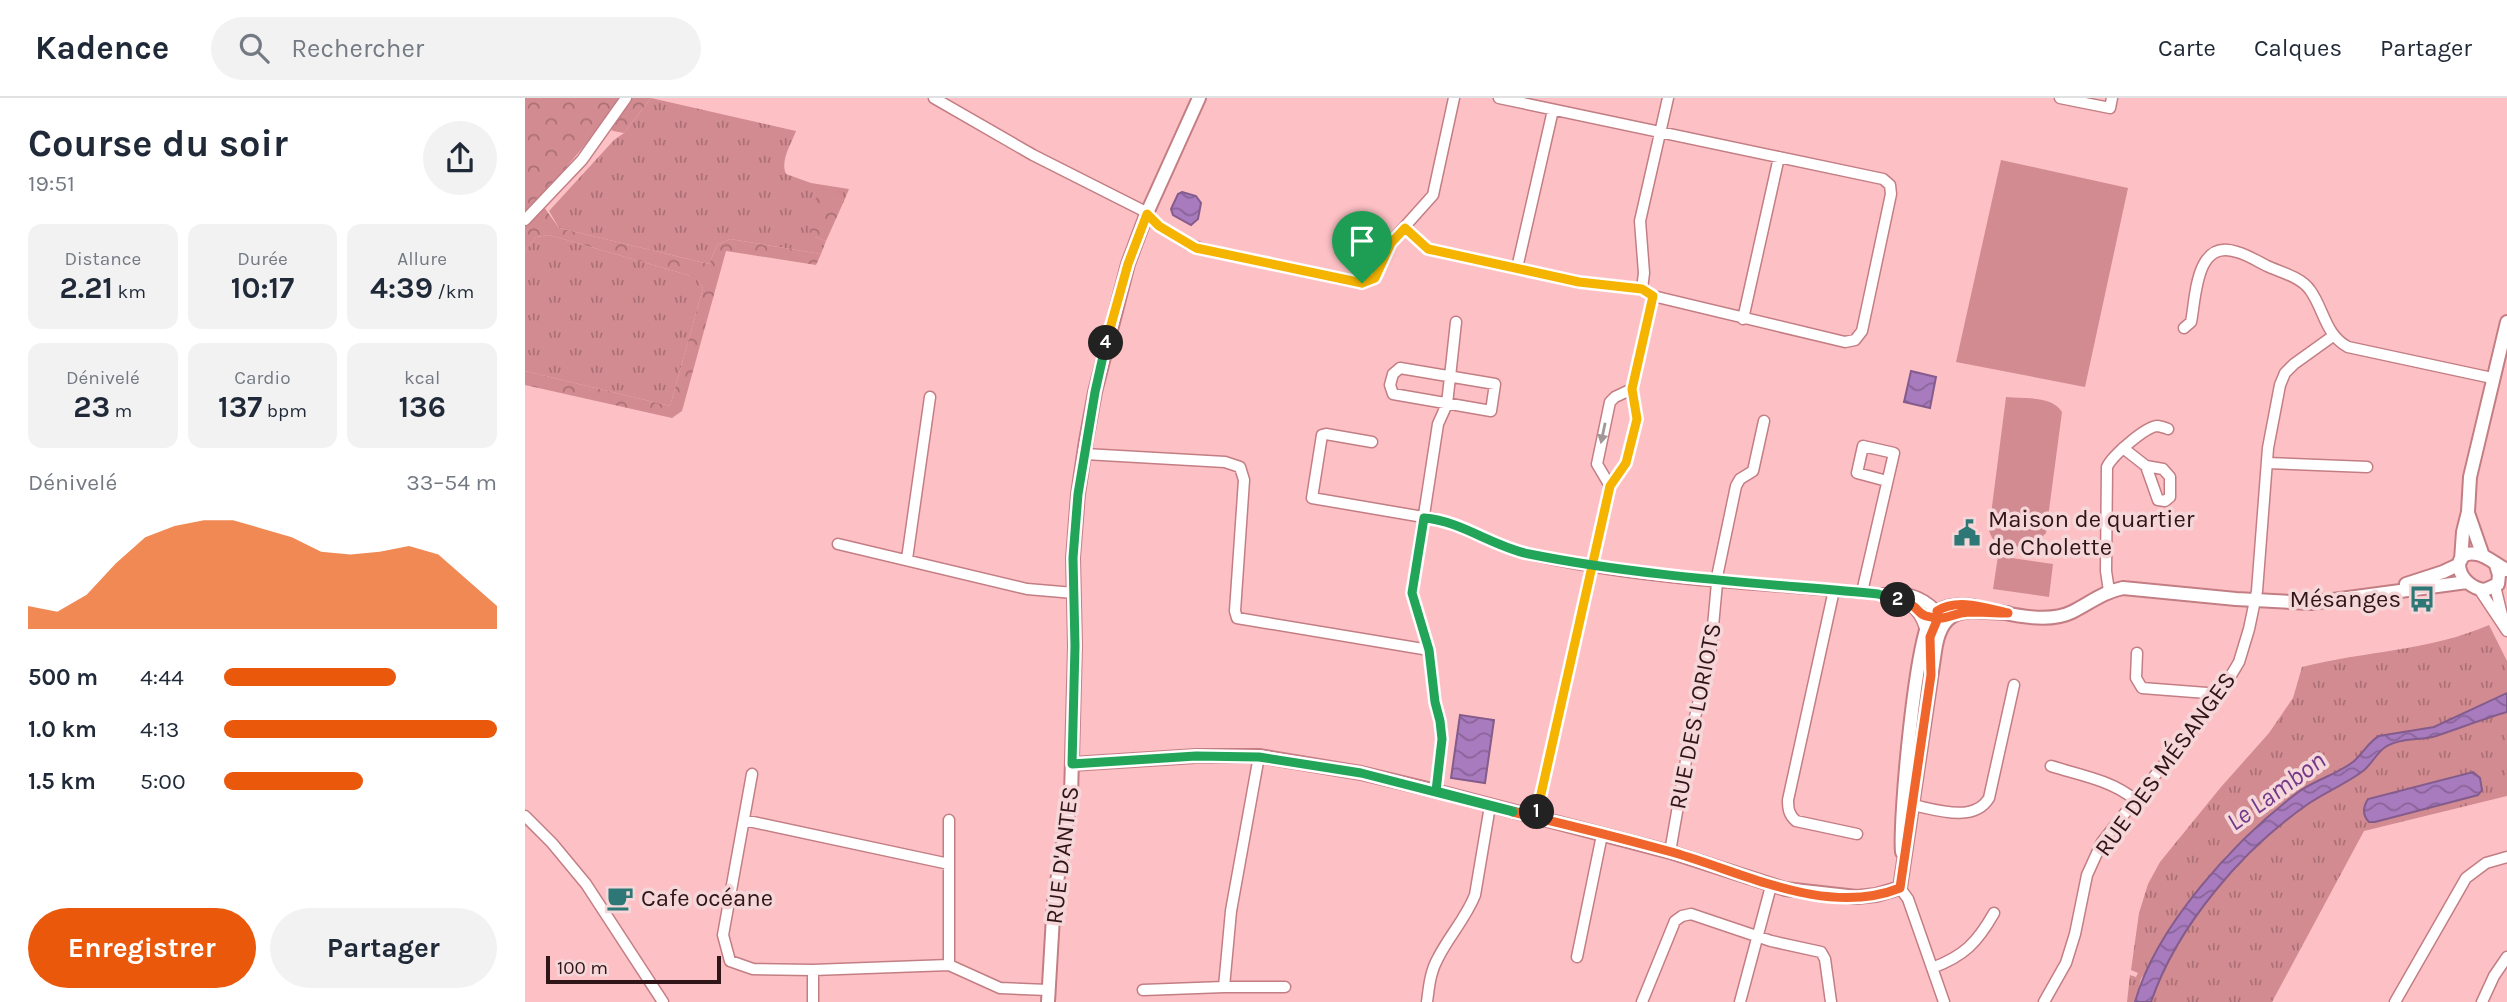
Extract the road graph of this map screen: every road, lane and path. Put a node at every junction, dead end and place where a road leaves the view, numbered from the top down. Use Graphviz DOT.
graph roads {
  1 [pos="626,98"];
  2 [pos="933,98"];
  3 [pos="1199,98"];
  4 [pos="1454,98"];
  5 [pos="1499,98"];
  6 [pos="1668,98"];
  7 [pos="2060,98"];
  8 [pos="2112,98"];
  9 [pos="1553,110"];
  10 [pos="1661,133"];
  11 [pos="1779,158"];
  12 [pos="1147,214"];
  13 [pos="525,220"];
  14 [pos="1405,228"];
  15 [pos="1517,268"];
  16 [pos="1642,289"];
  17 [pos="1653,296"];
  18 [pos="1743,319"];
  19 [pos="1456,322"];
  20 [pos="2507,322"];
  21 [pos="2184,328"];
  22 [pos="2333,336"];
  23 [pos="1451,377"];
  24 [pos="2492,378"];
  25 [pos="1632,389"];
  26 [pos="930,397"];
  27 [pos="1447,404"];
  28 [pos="1764,421"];
  29 [pos="2168,429"];
  30 [pos="1372,442"];
  31 [pos="2123,448"];
  32 [pos="1085,454"];
  33 [pos="2267,463"];
  34 [pos="2145,466"];
  35 [pos="2367,467"];
  36 [pos="1887,481"];
  37 [pos="1610,486"];
  38 [pos="2468,512"];
  39 [pos="1424,518"];
  40 [pos="838,544"];
  41 [pos="2483,556"];
  42 [pos="907,559"];
  43 [pos="2460,562"];
  44 [pos="1592,565"];
  45 [pos="2501,568"];
  46 [pos="1717,580"];
  47 [pos="2467,582"];
  48 [pos="2500,585"];
  49 [pos="2479,589"];
  50 [pos="1834,590"];
  51 [pos="2109,591"];
  52 [pos="1862,592"];
  53 [pos="1074,593"];
  54 [pos="2384,593"];
  55 [pos="1878,594"];
  56 [pos="2255,600"];
  57 [pos="1933,618"];
  58 [pos="2506,629"];
  59 [pos="1429,650"];
  60 [pos="2137,653"];
  61 [pos="2014,685"];
  62 [pos="2220,694"];
  63 [pos="1259,757"];
  64 [pos="1072,764"];
  65 [pos="2051,766"];
  66 [pos="752,774"];
  67 [pos="1436,791"];
  68 [pos="2134,799"];
  69 [pos="1913,805"];
  70 [pos="1490,806"];
  71 [pos="525,816"];
  72 [pos="1536,817"];
  73 [pos="744,820"];
  74 [pos="949,820"];
  75 [pos="1857,834"];
  76 [pos="1602,835"];
  77 [pos="1670,852"];
  78 [pos="2507,857"];
  79 [pos="1903,863"];
  80 [pos="949,864"];
  81 [pos="1771,886"];
  82 [pos="1900,888"];
  83 [pos="1994,913"];
  84 [pos="1758,937"];
  85 [pos="1577,957"];
  86 [pos="2507,957"];
  87 [pos="949,965"];
  88 [pos="1932,968"];
  89 [pos="813,970"];
  90 [pos="1285,987"];
  91 [pos="1224,988"];
  92 [pos="1143,990"];
  93 [pos="1048,996"];
  94 [pos="663,1002"];
  95 [pos="813,1002"];
  96 [pos="1427,1002"];
  97 [pos="1642,1002"];
  98 [pos="1740,1002"];
  99 [pos="1831,1002"];
  100 [pos="1944,1002"];
  101 [pos="2044,1002"];
  102 [pos="2395,1002"];
  103 [pos="2482,1002"];
  1 -- 13 [label="street"];
  2 -- 12 [label="street"];
  3 -- 12 [label="street, RUE D'ANTES"];
  4 -- 14 [label="street"];
  5 -- 9 [label="street"];
  6 -- 10 [label="street"];
  7 -- 8 [label="street"];
  9 -- 10 [label="street"];
  9 -- 15 [label="street"];
  10 -- 11 [label="street"];
  10 -- 16 [label="street"];
  11 -- 18 [label="street"];
  11 -- 18 [label="street"];
  12 -- 14 [label="street"];
  12 -- 32 [label="street, RUE D'ANTES"];
  14 -- 15 [label="street"];
  15 -- 16 [label="street"];
  16 -- 17 [label="street"];
  17 -- 18 [label="street"];
  17 -- 25 [label="street"];
  19 -- 23 [label="street"];
  20 -- 24 [label="street"];
  21 -- 22 [label="street"];
  22 -- 24 [label="street"];
  22 -- 33 [label="street, RUE DES MÉSANGES"];
  23 -- 27 [label="street"];
  23 -- 27 [label="street"];
  23 -- 27 [label="street"];
  24 -- 38 [label="street"];
  25 -- 37 [label="street"];
  25 -- 37 [label="street, one-way"];
  26 -- 42 [label="street"];
  27 -- 39 [label="street"];
  28 -- 46 [label="street, RUE DES LORIOTS"];
  29 -- 31 [label="street"];
  30 -- 39 [label="street"];
  31 -- 34 [label="street"];
  31 -- 51 [label="street"];
  32 -- 53 [label="street, RUE D'ANTES"];
  32 -- 59 [label="street"];
  33 -- 35 [label="street"];
  33 -- 56 [label="street, RUE DES MÉSANGES"];
  36 -- 52 [label="street"];
  37 -- 44 [label="street"];
  38 -- 41 [label="street"];
  38 -- 43 [label="street"];
  39 -- 44 [label="street"];
  39 -- 59 [label="street"];
  40 -- 42 [label="street"];
  41 -- 43 [label="street"];
  41 -- 45 [label="street"];
  42 -- 53 [label="street"];
  43 -- 47 [label="street"];
  43 -- 54 [label="street"];
  44 -- 46 [label="street"];
  44 -- 72 [label="street"];
  45 -- 48 [label="street"];
  46 -- 50 [label="street"];
  46 -- 77 [label="street, RUE DES LORIOTS"];
  47 -- 49 [label="street"];
  47 -- 54 [label="street"];
  48 -- 49 [label="street"];
  48 -- 58 [label="street"];
  49 -- 58 [label="street"];
  50 -- 52 [label="street"];
  50 -- 75 [label="street"];
  51 -- 56 [label="street"];
  51 -- 57 [label="street"];
  52 -- 55 [label="street"];
  53 -- 64 [label="street, RUE D'ANTES"];
  54 -- 56 [label="street"];
  55 -- 57 [label="street"];
  55 -- 57 [label="street"];
  56 -- 62 [label="street, RUE DES MÉSANGES"];
  57 -- 69 [label="street"];
  57 -- 79 [label="street"];
  59 -- 67 [label="street"];
  60 -- 62 [label="street"];
  61 -- 69 [label="street"];
  62 -- 68 [label="street, RUE DES MÉSANGES"];
  63 -- 64 [label="street"];
  63 -- 67 [label="street"];
  63 -- 91 [label="street"];
  64 -- 93 [label="street, RUE D'ANTES"];
  65 -- 68 [label="street"];
  66 -- 73 [label="street"];
  67 -- 70 [label="street"];
  68 -- 101 [label="street, RUE DES MÉSANGES"];
  69 -- 79 [label="street"];
  70 -- 72 [label="street"];
  70 -- 96 [label="street"];
  71 -- 94 [label="street"];
  72 -- 76 [label="street"];
  73 -- 80 [label="street"];
  73 -- 89 [label="street"];
  74 -- 80 [label="street"];
  76 -- 77 [label="street"];
  76 -- 85 [label="street"];
  77 -- 81 [label="street"];
  78 -- 102 [label="street"];
  79 -- 82 [label="street"];
  80 -- 87 [label="street"];
  81 -- 82 [label="street"];
  81 -- 84 [label="street"];
  82 -- 88 [label="street"];
  83 -- 88 [label="street"];
  84 -- 97 [label="street"];
  84 -- 98 [label="street"];
  84 -- 99 [label="street"];
  86 -- 103 [label="street"];
  87 -- 89 [label="street"];
  87 -- 93 [label="street"];
  88 -- 100 [label="street"];
  89 -- 95 [label="street"];
  90 -- 91 [label="street"];
  91 -- 92 [label="street"];
}
